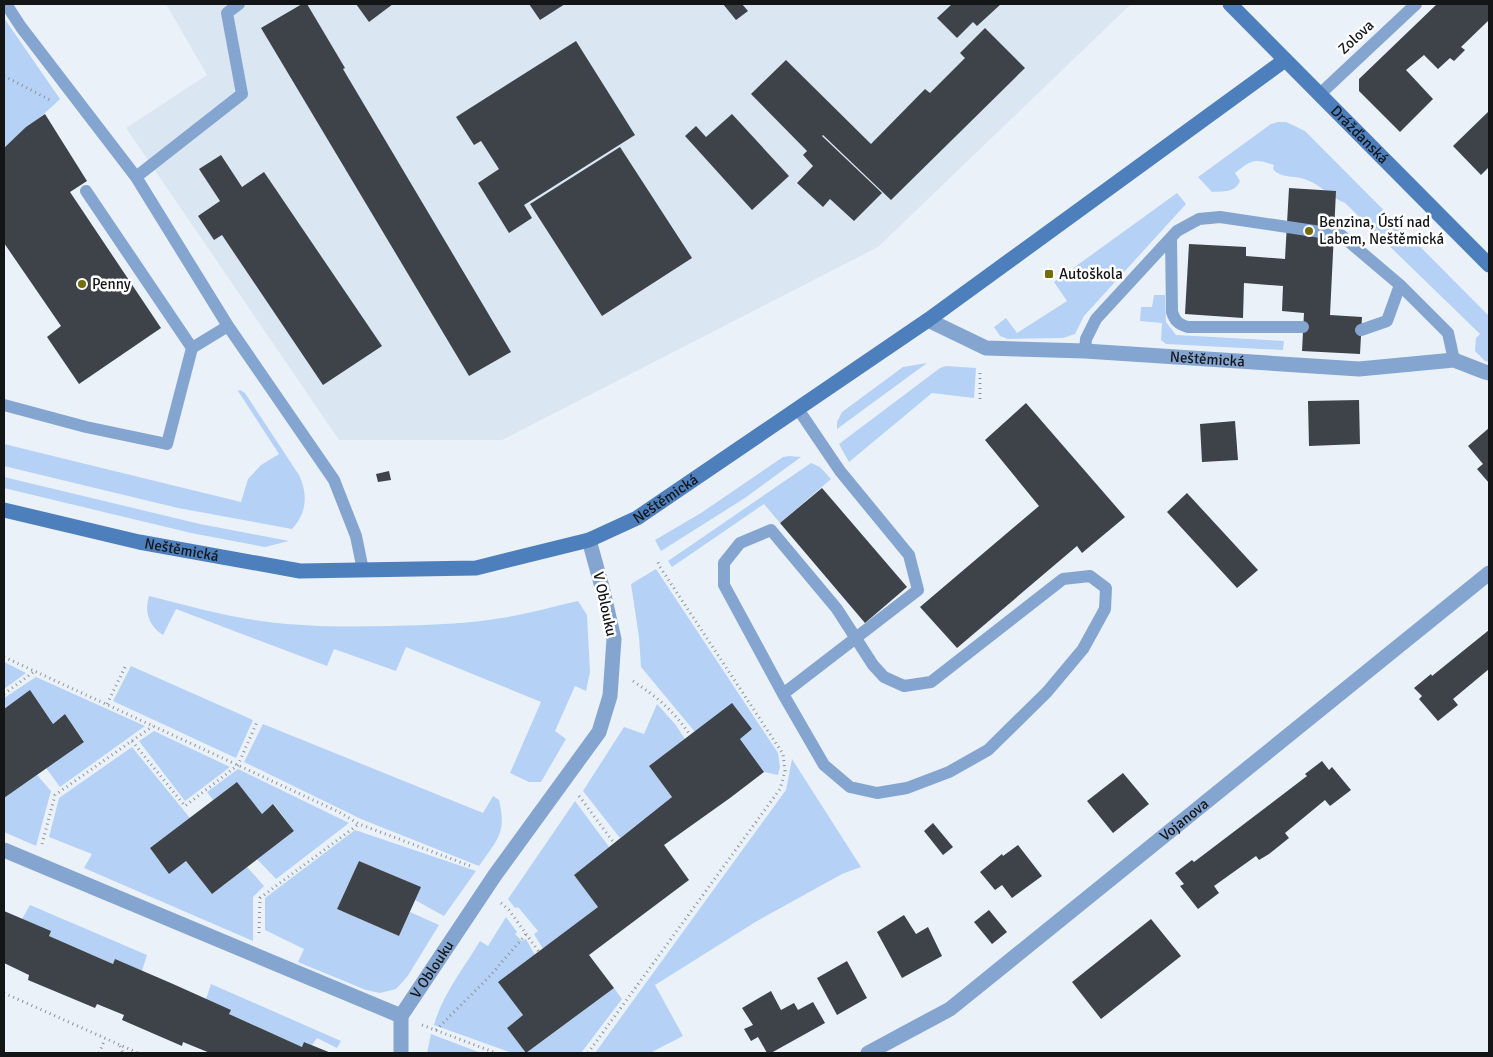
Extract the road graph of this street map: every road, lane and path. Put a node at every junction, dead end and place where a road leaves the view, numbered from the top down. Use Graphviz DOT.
graph roads {
  1 [pos="6,4"];
  2 [pos="239,4"];
  3 [pos="1230,4"];
  4 [pos="1416,4"];
  5 [pos="1285,60"];
  6 [pos="4,76"];
  7 [pos="1320,94"];
  8 [pos="73,95"];
  9 [pos="136,177"];
  10 [pos="86,191"];
  11 [pos="1171,238"];
  12 [pos="1489,265"];
  13 [pos="1400,285"];
  14 [pos="928,320"];
  15 [pos="228,326"];
  16 [pos="1303,327"];
  17 [pos="1361,330"];
  18 [pos="192,348"];
  19 [pos="1085,351"];
  20 [pos="1454,360"];
  21 [pos="980,368"];
  22 [pos="1489,373"];
  23 [pos="980,399"];
  24 [pos="4,405"];
  25 [pos="798,409"];
  26 [pos="4,510"];
  27 [pos="589,540"];
  28 [pos="657,560"];
  29 [pos="363,570"];
  30 [pos="1489,573"];
  31 [pos="855,638"];
  32 [pos="4,657"];
  33 [pos="126,665"];
  34 [pos="35,672"];
  35 [pos="611,676"];
  36 [pos="4,694"];
  37 [pos="783,694"];
  38 [pos="107,704"];
  39 [pos="257,722"];
  40 [pos="153,726"];
  41 [pos="690,735"];
  42 [pos="132,741"];
  43 [pos="238,765"];
  44 [pos="574,789"];
  45 [pos="359,824"];
  46 [pos="614,842"];
  47 [pos="4,850"];
  48 [pos="37,864"];
  49 [pos="495,875"];
  50 [pos="485,891"];
  51 [pos="527,934"];
  52 [pos="539,952"];
  53 [pos="258,956"];
  54 [pos="4,993"];
  55 [pos="401,1016"];
  56 [pos="436,1030"];
  57 [pos="105,1039"];
  58 [pos="120,1046"];
  59 [pos="99,1053"];
  60 [pos="123,1053"];
  61 [pos="138,1053"];
  62 [pos="401,1053"];
  63 [pos="496,1053"];
  64 [pos="588,1053"];
  65 [pos="868,1053"];
  1 -- 8 [label="lane"];
  2 -- 9 [label="lane"];
  3 -- 5 [label="street, Drážďanská"];
  4 -- 7 [label="lane, Zolova"];
  5 -- 7 [label="street, Drážďanská"];
  5 -- 14 [label="street, Neštěmická"];
  6 -- 8 [label="path"];
  7 -- 12 [label="street, Drážďanská"];
  8 -- 9 [label="lane"];
  9 -- 15 [label="lane"];
  10 -- 18 [label="lane"];
  11 -- 13 [label="lane"];
  11 -- 16 [label="lane"];
  11 -- 19 [label="lane"];
  13 -- 17 [label="lane"];
  13 -- 20 [label="lane"];
  14 -- 19 [label="street, Neštěmická"];
  14 -- 25 [label="street, Neštěmická"];
  15 -- 18 [label="lane"];
  15 -- 29 [label="lane"];
  18 -- 24 [label="lane"];
  19 -- 20 [label="street, Neštěmická"];
  20 -- 22 [label="street, Neštěmická"];
  21 -- 23 [label="path"];
  25 -- 27 [label="street, Neštěmická"];
  25 -- 31 [label="lane"];
  26 -- 29 [label="street, Neštěmická"];
  27 -- 29 [label="street, Neštěmická"];
  27 -- 35 [label="street, V Oblouku"];
  28 -- 64 [label="path"];
  30 -- 65 [label="street, Vojanova"];
  31 -- 37 [label="lane"];
  31 -- 37 [label="lane"];
  31 -- 37 [label="lane"];
  32 -- 34 [label="path"];
  33 -- 38 [label="path"];
  34 -- 36 [label="path"];
  34 -- 38 [label="path"];
  35 -- 41 [label="path"];
  35 -- 49 [label="street, V Oblouku"];
  38 -- 40 [label="path"];
  39 -- 43 [label="path"];
  40 -- 42 [label="path"];
  40 -- 43 [label="path"];
  42 -- 43 [label="path"];
  42 -- 48 [label="path"];
  43 -- 45 [label="path"];
  44 -- 46 [label="path"];
  45 -- 49 [label="path"];
  45 -- 53 [label="path"];
  47 -- 48 [label="street"];
  48 -- 53 [label="street"];
  49 -- 50 [label="street, V Oblouku"];
  50 -- 51 [label="path"];
  50 -- 55 [label="street, V Oblouku"];
  51 -- 52 [label="path"];
  51 -- 56 [label="path"];
  53 -- 55 [label="street"];
  54 -- 57 [label="path"];
  55 -- 56 [label="path"];
  55 -- 62 [label="street"];
  56 -- 63 [label="path"];
  57 -- 58 [label="path"];
  57 -- 59 [label="path"];
  58 -- 60 [label="path"];
  58 -- 61 [label="path"];
}
